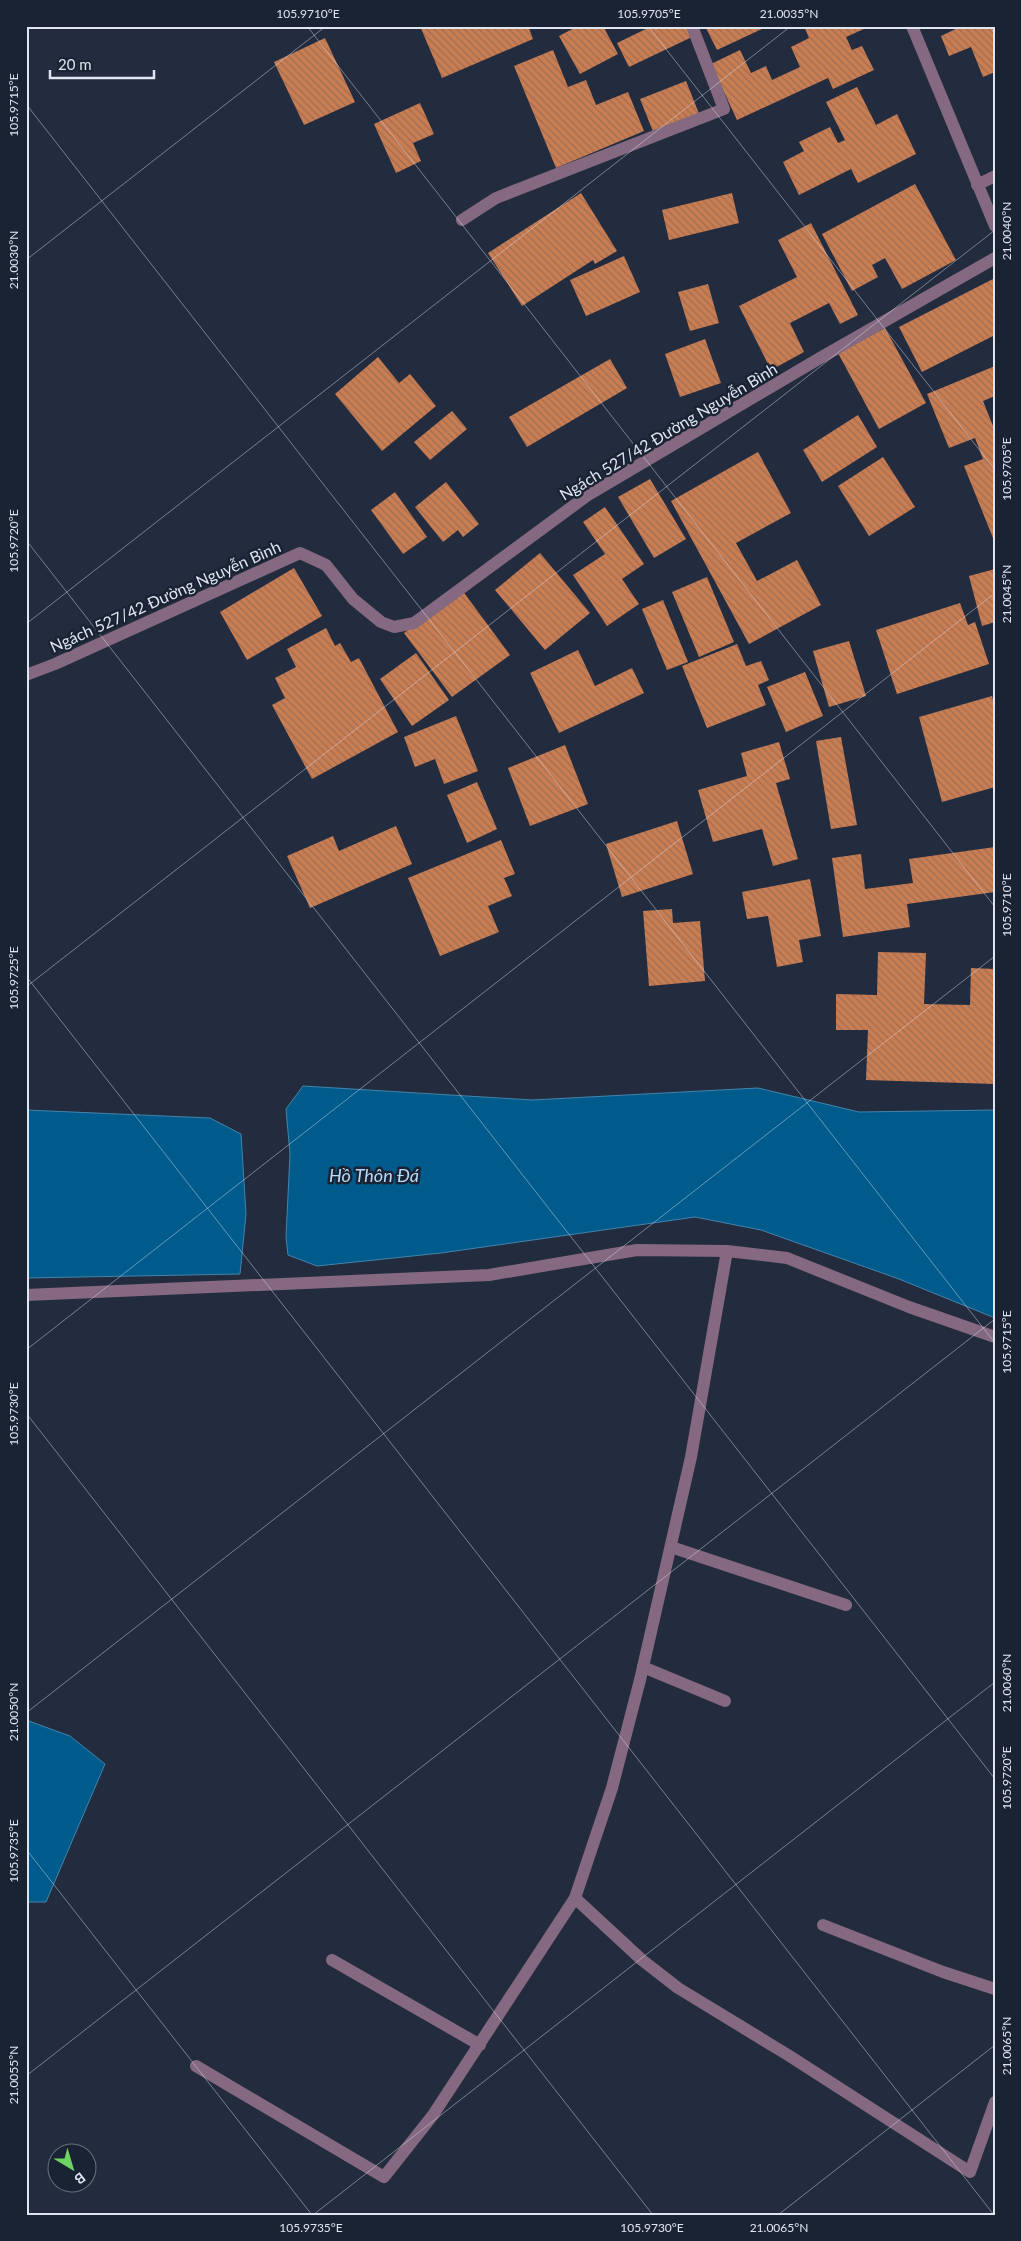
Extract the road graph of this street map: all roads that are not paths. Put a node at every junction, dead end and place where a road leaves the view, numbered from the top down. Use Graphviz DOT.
graph roads {
  1 [pos="692,26"];
  2 [pos="912,26"];
  3 [pos="995,176"];
  4 [pos="977,185"];
  5 [pos="462,220"];
  6 [pos="995,226"];
  7 [pos="995,258"];
  8 [pos="26,675"];
  9 [pos="726,1251"];
  10 [pos="26,1295"];
  11 [pos="995,1337"];
  12 [pos="670,1547"];
  13 [pos="846,1605"];
  14 [pos="643,1667"];
  15 [pos="725,1701"];
  16 [pos="574,1898"];
  17 [pos="823,1925"];
  18 [pos="332,1960"];
  19 [pos="995,1989"];
  20 [pos="480,2045"];
  21 [pos="196,2066"];
  22 [pos="995,2102"];
  1 -- 5 [label="street"];
  2 -- 4 [label="street"];
  3 -- 4 [label="street"];
  4 -- 6 [label="street"];
  7 -- 8 [label="street, Ngách 527/42 Đường Nguyễn Bình"];
  9 -- 10 [label="street"];
  9 -- 11 [label="street"];
  9 -- 12 [label="street"];
  12 -- 13 [label="street"];
  12 -- 14 [label="street"];
  14 -- 15 [label="street"];
  14 -- 16 [label="street"];
  16 -- 20 [label="street"];
  16 -- 22 [label="street"];
  17 -- 19 [label="street"];
  18 -- 20 [label="street"];
  20 -- 21 [label="street"];
}
